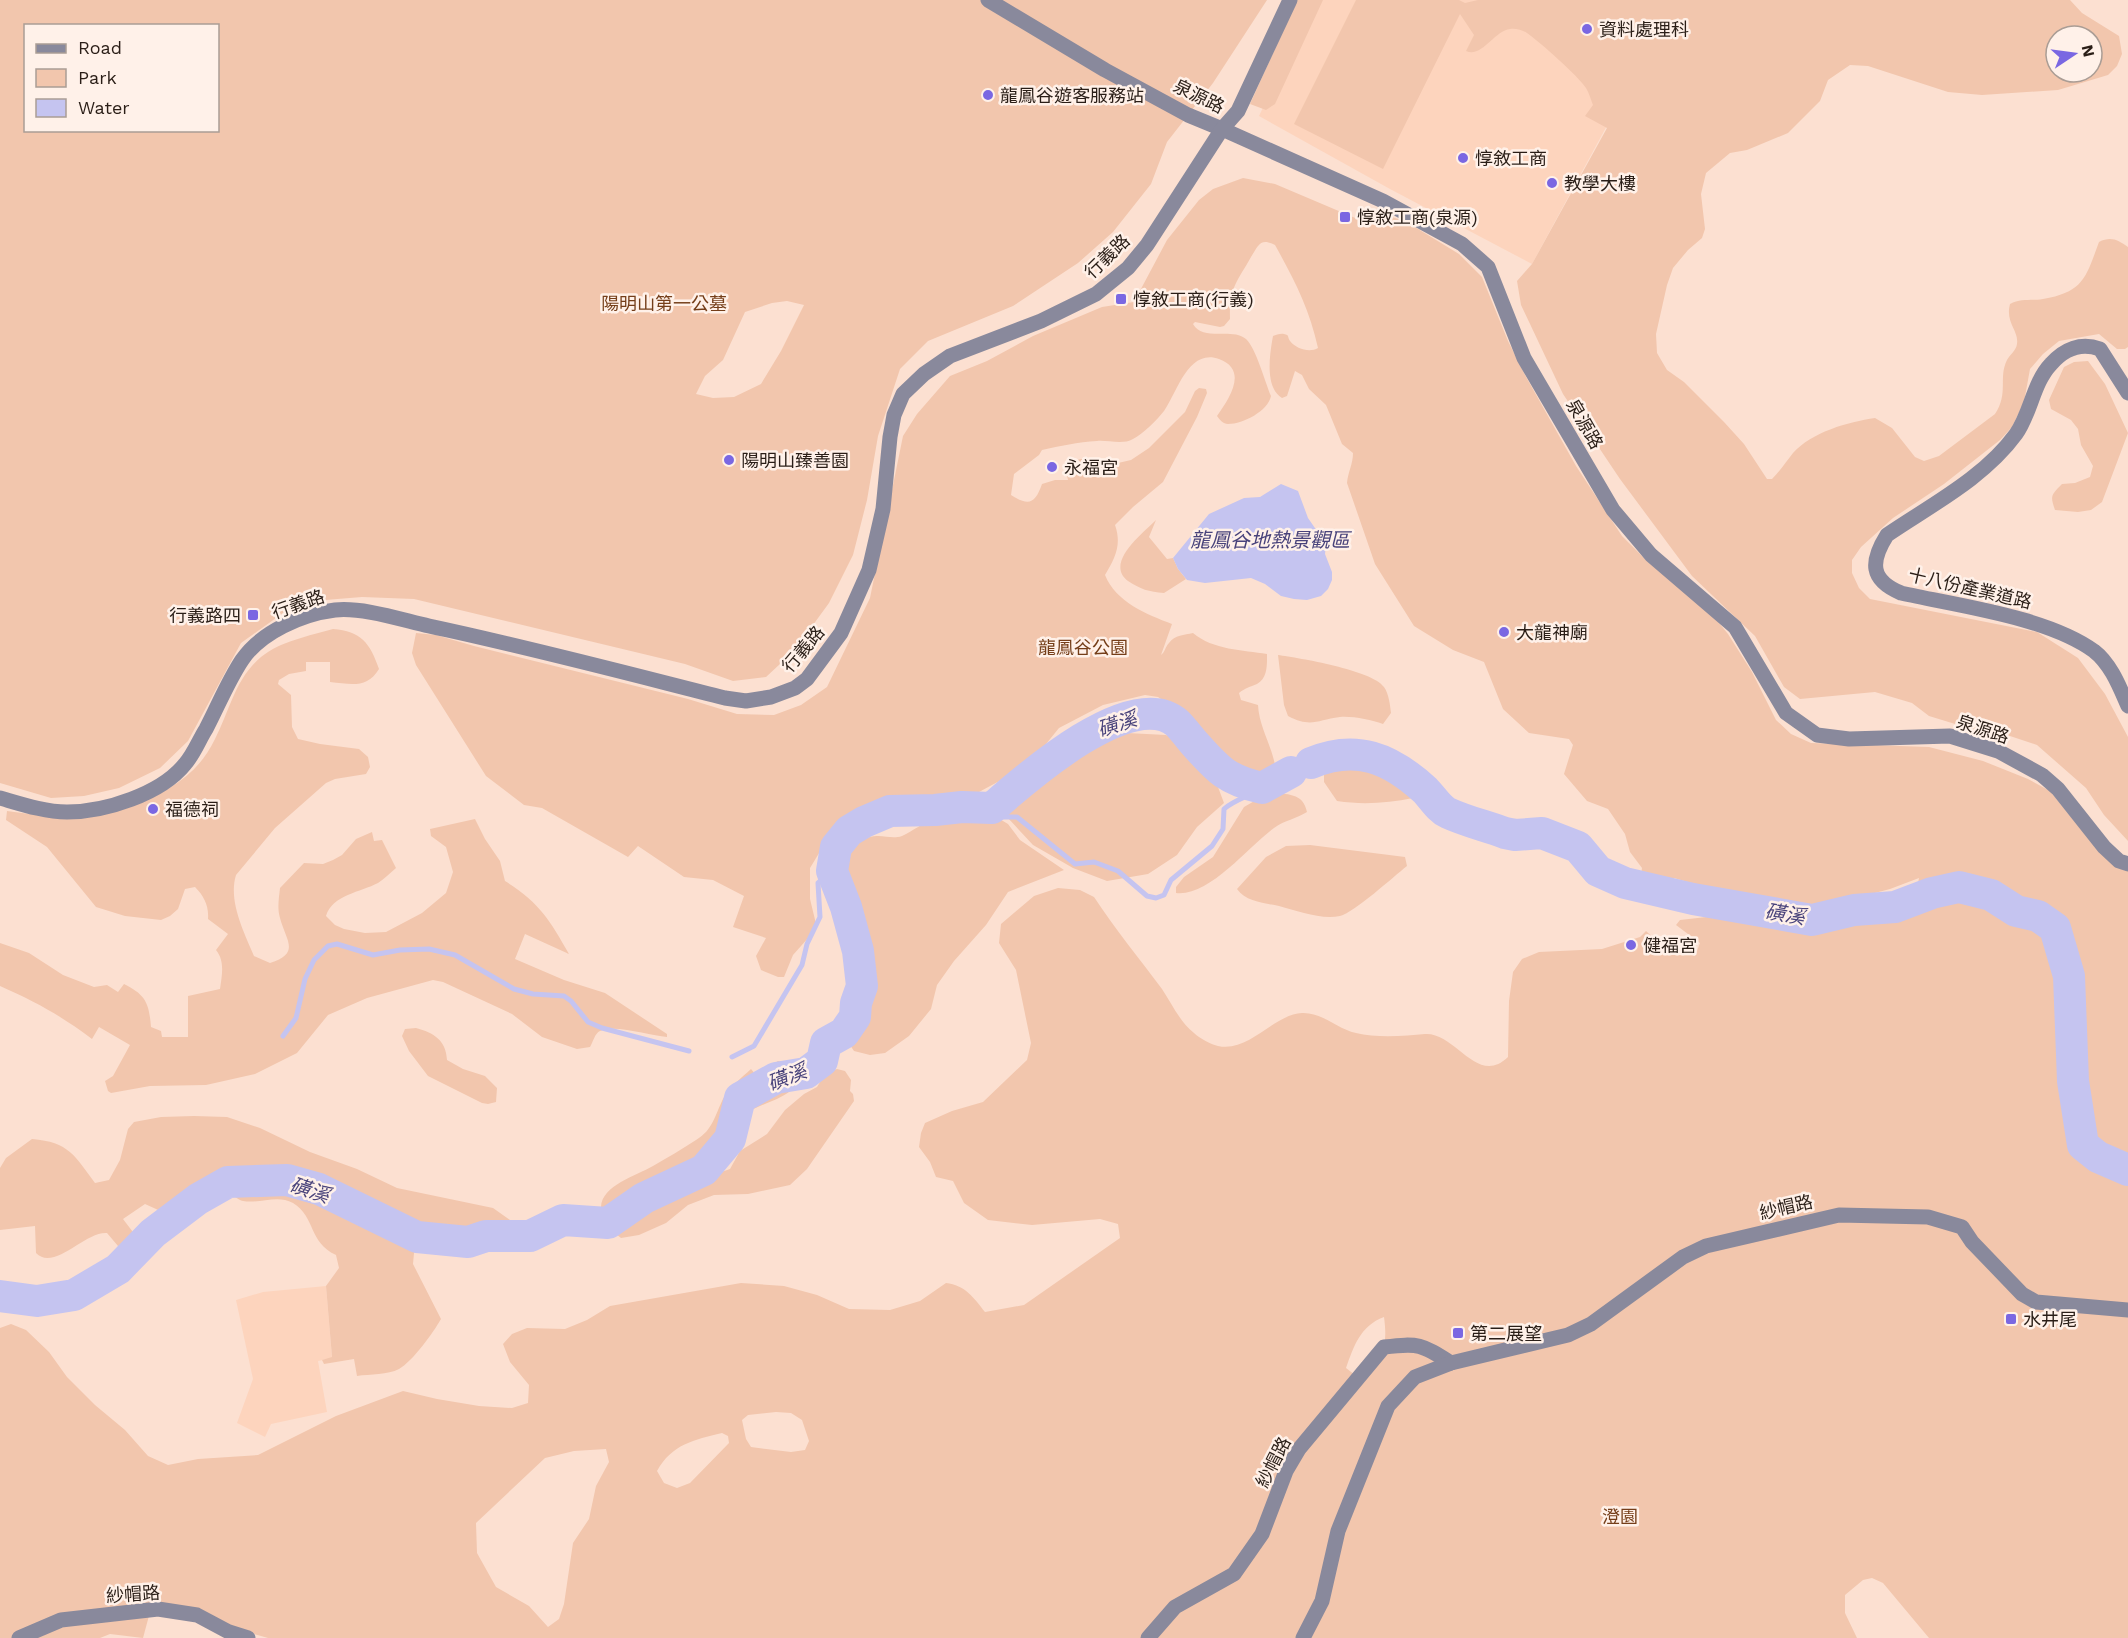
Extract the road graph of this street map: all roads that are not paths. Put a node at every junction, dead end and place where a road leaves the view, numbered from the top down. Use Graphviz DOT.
graph roads {
  1 [pos="988,0"];
  2 [pos="1290,0"];
  3 [pos="1222,129"];
  4 [pos="2128,393"];
  5 [pos="2128,706"];
  6 [pos="0,798"];
  7 [pos="2128,864"];
  8 [pos="2128,1310"];
  9 [pos="1451,1363"];
  10 [pos="20,1638"];
  11 [pos="248,1638"];
  12 [pos="1148,1638"];
  13 [pos="1303,1638"];
  1 -- 3 [label="street, 泉源路"];
  2 -- 3 [label="street, 行義路"];
  3 -- 6 [label="street, 行義路"];
  3 -- 7 [label="street, 泉源路"];
  4 -- 5 [label="street, 十八份產業道路"];
  8 -- 9 [label="street, 紗帽路"];
  9 -- 12 [label="street, 紗帽路"];
  9 -- 13 [label="street, 紗帽路"];
  10 -- 11 [label="street, 紗帽路"];
}
